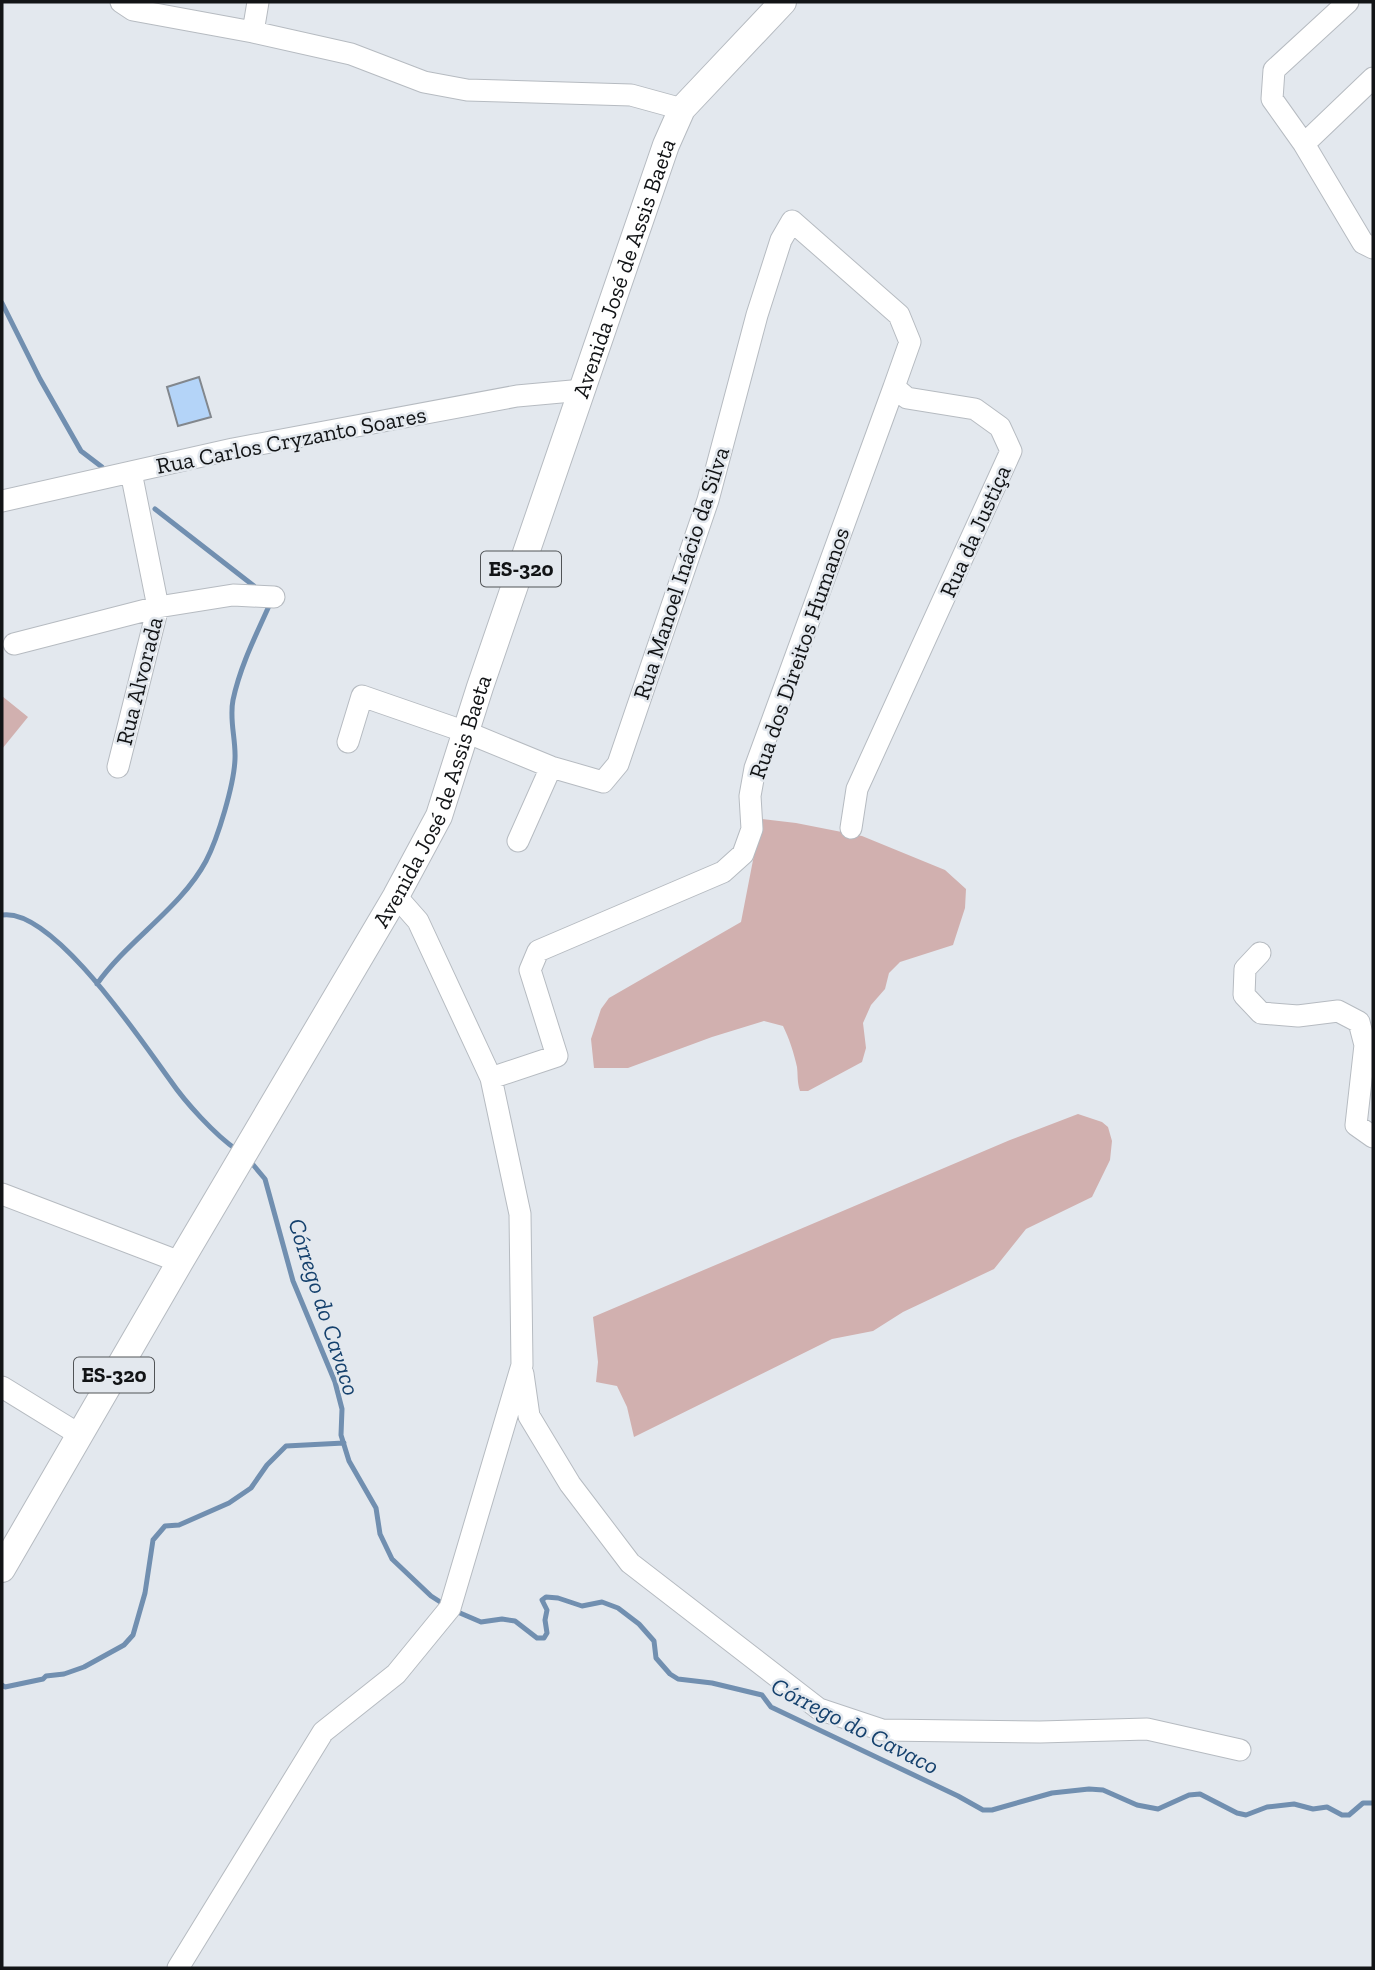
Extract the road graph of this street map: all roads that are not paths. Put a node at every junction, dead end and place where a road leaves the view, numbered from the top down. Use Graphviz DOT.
graph roads {
  1 [pos="121,2"];
  2 [pos="258,2"];
  3 [pos="783,2"];
  4 [pos="1348,2"];
  5 [pos="253,32"];
  6 [pos="1373,78"];
  7 [pos="682,109"];
  8 [pos="1304,144"];
  9 [pos="1373,248"];
  10 [pos="894,387"];
  11 [pos="583,390"];
  12 [pos="131,472"];
  13 [pos="2,501"];
  14 [pos="274,597"];
  15 [pos="158,607"];
  16 [pos="14,644"];
  17 [pos="466,732"];
  18 [pos="348,742"];
  19 [pos="118,767"];
  20 [pos="551,767"];
  21 [pos="851,828"];
  22 [pos="518,841"];
  23 [pos="397,896"];
  24 [pos="1260,953"];
  25 [pos="491,1078"];
  26 [pos="1373,1137"];
  27 [pos="2,1194"];
  28 [pos="180,1262"];
  29 [pos="522,1365"];
  30 [pos="2,1387"];
  31 [pos="80,1435"];
  32 [pos="2,1569"];
  33 [pos="1240,1750"];
  34 [pos="178,1968"];
  1 -- 5 [label="street"];
  2 -- 5 [label="street"];
  3 -- 7 [label="main road, Avenida José de Assis Baeta / ES-320"];
  4 -- 8 [label="street"];
  5 -- 7 [label="street"];
  6 -- 8 [label="street"];
  7 -- 11 [label="main road, Avenida José de Assis Baeta / ES-320"];
  8 -- 9 [label="street"];
  10 -- 20 [label="street, Rua Manoel Inácio da Silva"];
  10 -- 21 [label="street, Rua da Justiça"];
  10 -- 25 [label="street, Rua dos Direitos Humanos"];
  11 -- 12 [label="street, Rua Carlos Cryzanto Soares"];
  11 -- 17 [label="main road, Avenida José de Assis Baeta / ES-320"];
  12 -- 13 [label="street, Rua Carlos Cryzanto Soares"];
  12 -- 15 [label="street, Rua Alvorada"];
  14 -- 15 [label="street"];
  15 -- 16 [label="street"];
  15 -- 19 [label="street, Rua Alvorada"];
  17 -- 18 [label="street, Rua Manoel Inácio da Silva"];
  17 -- 20 [label="street, Rua Manoel Inácio da Silva"];
  17 -- 23 [label="main road, Avenida José de Assis Baeta / ES-320"];
  20 -- 22 [label="street"];
  23 -- 25 [label="street"];
  23 -- 28 [label="main road, Avenida José de Assis Baeta / ES-320"];
  24 -- 26 [label="street"];
  25 -- 29 [label="street"];
  27 -- 28 [label="street"];
  28 -- 31 [label="main road, Avenida José de Assis Baeta / ES-320"];
  29 -- 33 [label="street"];
  29 -- 34 [label="street"];
  30 -- 31 [label="street"];
  31 -- 32 [label="main road, Avenida José de Assis Baeta / ES-320"];
}
